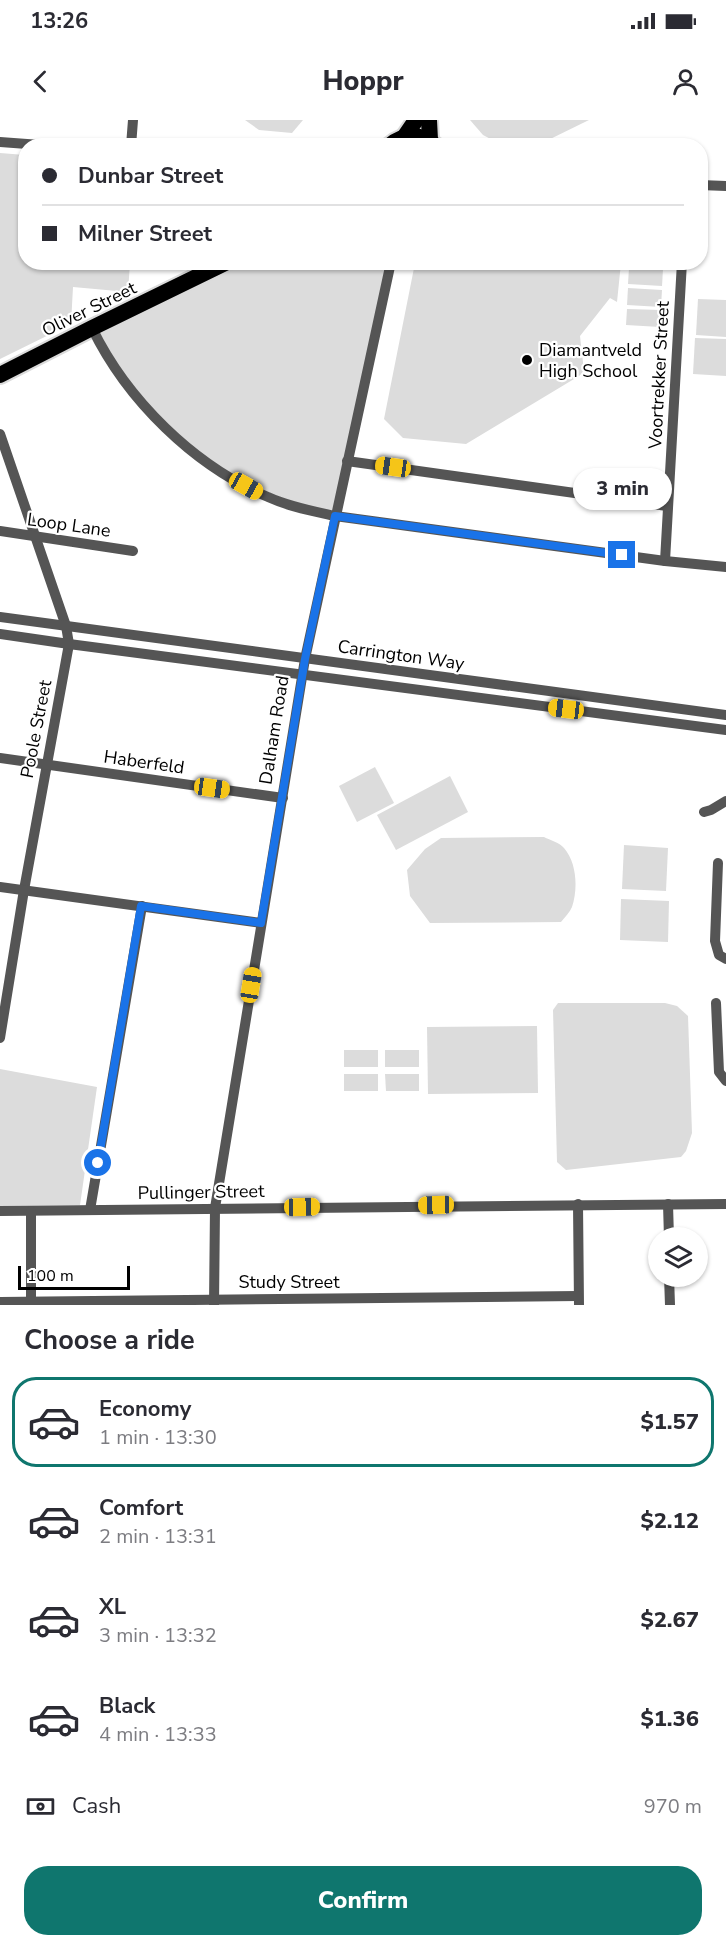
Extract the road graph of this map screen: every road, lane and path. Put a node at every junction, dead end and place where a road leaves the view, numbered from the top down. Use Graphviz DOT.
graph roads {
  1 [pos="133,120"];
  2 [pos="416,120"];
  3 [pos="429,120"];
  4 [pos="405,136"];
  5 [pos="132,138"];
  6 [pos="402,138"];
  7 [pos="424,138"];
  8 [pos="432,138"];
  9 [pos="0,142"];
  10 [pos="18,143"];
  11 [pos="708,185"];
  12 [pos="726,186"];
  13 [pos="211,270"];
  14 [pos="389,270"];
  15 [pos="682,270"];
  16 [pos="92,328"];
  17 [pos="0,375"];
  18 [pos="0,434"];
  19 [pos="347,461"];
  20 [pos="667,506"];
  21 [pos="335,516"];
  22 [pos="0,531"];
  23 [pos="36,537"];
  24 [pos="133,551"];
  25 [pos="665,561"];
  26 [pos="726,567"];
  27 [pos="0,617"];
  28 [pos="66,626"];
  29 [pos="0,634"];
  30 [pos="69,645"];
  31 [pos="305,659"];
  32 [pos="303,675"];
  33 [pos="726,715"];
  34 [pos="726,730"];
  35 [pos="0,758"];
  36 [pos="46,765"];
  37 [pos="283,798"];
  38 [pos="726,801"];
  39 [pos="704,812"];
  40 [pos="718,862"];
  41 [pos="0,887"];
  42 [pos="24,890"];
  43 [pos="141,906"];
  44 [pos="261,923"];
  45 [pos="723,957"];
  46 [pos="716,1004"];
  47 [pos="0,1038"];
  48 [pos="726,1081"];
  49 [pos="578,1204"];
  50 [pos="668,1204"];
  51 [pos="726,1204"];
  52 [pos="215,1208"];
  53 [pos="90,1210"];
  54 [pos="0,1211"];
  55 [pos="32,1211"];
  56 [pos="669,1227"];
  57 [pos="669,1287"];
  58 [pos="578,1300"];
  59 [pos="399,1301"];
  60 [pos="489,1301"];
  61 [pos="0,1302"];
  62 [pos="214,1302"];
  63 [pos="310,1302"];
  64 [pos="31,1303"];
  65 [pos="119,1303"];
  66 [pos="670,1305"];
  1 -- 5 [label="street"];
  2 -- 4 [label="highway"];
  3 -- 8 [label="highway"];
  4 -- 6 [label="highway"];
  4 -- 7 [label="highway"];
  9 -- 10 [label="street"];
  11 -- 12 [label="street"];
  13 -- 16 [label="highway, Oliver Street"];
  14 -- 19 [label="street, Dalham Road"];
  15 -- 20 [label="street, Voortrekker Street"];
  16 -- 17 [label="highway, Oliver Street"];
  16 -- 21 [label="street"];
  18 -- 23 [label="street, Poole Street"];
  19 -- 20 [label="street"];
  19 -- 21 [label="street, Dalham Road"];
  20 -- 25 [label="street, Voortrekker Street"];
  21 -- 25 [label="street"];
  21 -- 31 [label="street, Dalham Road"];
  22 -- 23 [label="street, Loop Lane"];
  23 -- 24 [label="street, Loop Lane"];
  23 -- 28 [label="street, Poole Street"];
  25 -- 26 [label="street"];
  27 -- 28 [label="street, Carrington Way"];
  28 -- 30 [label="street, Poole Street"];
  28 -- 31 [label="street, Carrington Way"];
  29 -- 30 [label="street, Carrington Way"];
  30 -- 32 [label="street, Carrington Way"];
  30 -- 36 [label="street, Poole Street"];
  31 -- 32 [label="street, Dalham Road"];
  31 -- 33 [label="street, Carrington Way"];
  32 -- 34 [label="street, Carrington Way"];
  32 -- 37 [label="street, Dalham Road"];
  35 -- 36 [label="street, Haberfeld"];
  36 -- 37 [label="street, Haberfeld"];
  36 -- 42 [label="street, Poole Street"];
  37 -- 44 [label="street, Dalham Road"];
  38 -- 39 [label="street"];
  40 -- 45 [label="street"];
  41 -- 42 [label="street"];
  42 -- 43 [label="street"];
  42 -- 47 [label="street, Poole Street"];
  43 -- 44 [label="street"];
  43 -- 53 [label="street"];
  44 -- 52 [label="street, Dalham Road"];
  46 -- 48 [label="street"];
  49 -- 50 [label="street, Pullinger Street"];
  49 -- 52 [label="street, Pullinger Street"];
  49 -- 58 [label="street"];
  50 -- 51 [label="street, Pullinger Street"];
  50 -- 56 [label="street"];
  52 -- 53 [label="street, Pullinger Street"];
  52 -- 62 [label="street, Dalham Road"];
  53 -- 55 [label="street, Pullinger Street"];
  54 -- 55 [label="street, Pullinger Street"];
  55 -- 64 [label="street"];
  57 -- 66 [label="street"];
  58 -- 60 [label="street, Study Street"];
  59 -- 60 [label="street, Study Street"];
  59 -- 63 [label="street, Study Street"];
  61 -- 64 [label="street, Study Street"];
  62 -- 63 [label="street, Study Street"];
  62 -- 65 [label="street, Study Street"];
  64 -- 65 [label="street, Study Street"];
}
